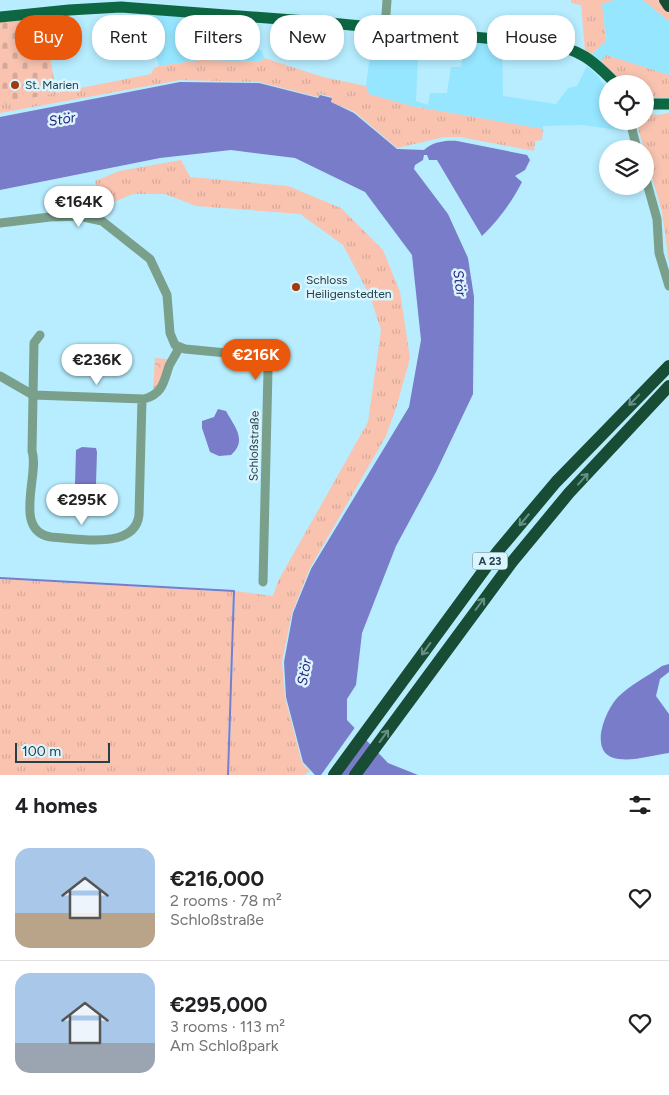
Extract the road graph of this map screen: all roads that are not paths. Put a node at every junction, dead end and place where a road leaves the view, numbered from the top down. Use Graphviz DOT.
graph roads {
  1 [pos="387,0"];
  2 [pos="666,0"];
  3 [pos="102,4"];
  4 [pos="669,6"];
  5 [pos="386,15"];
  6 [pos="0,17"];
  7 [pos="354,27"];
  8 [pos="477,39"];
  9 [pos="607,75"];
  10 [pos="654,104"];
  11 [pos="669,104"];
  12 [pos="650,195"];
  13 [pos="0,223"];
  14 [pos="669,286"];
  15 [pos="40,335"];
  16 [pos="179,348"];
  17 [pos="669,366"];
  18 [pos="0,376"];
  19 [pos="669,386"];
  20 [pos="34,395"];
  21 [pos="142,399"];
  22 [pos="263,582"];
  23 [pos="334,775"];
  24 [pos="355,775"];
  1 -- 5 [label="street"];
  2 -- 4 [label="highway"];
  3 -- 6 [label="main road"];
  3 -- 7 [label="main road"];
  8 -- 9 [label="main road"];
  10 -- 11 [label="main road"];
  12 -- 14 [label="street"];
  13 -- 16 [label="street"];
  15 -- 20 [label="street"];
  16 -- 21 [label="street"];
  16 -- 22 [label="street, Schloßstraße"];
  17 -- 23 [label="highway, A 23, one-way"];
  18 -- 20 [label="street"];
  24 -- 19 [label="highway, A 23, one-way"];
  20 -- 21 [label="street"];
  20 -- 21 [label="street"];
}
